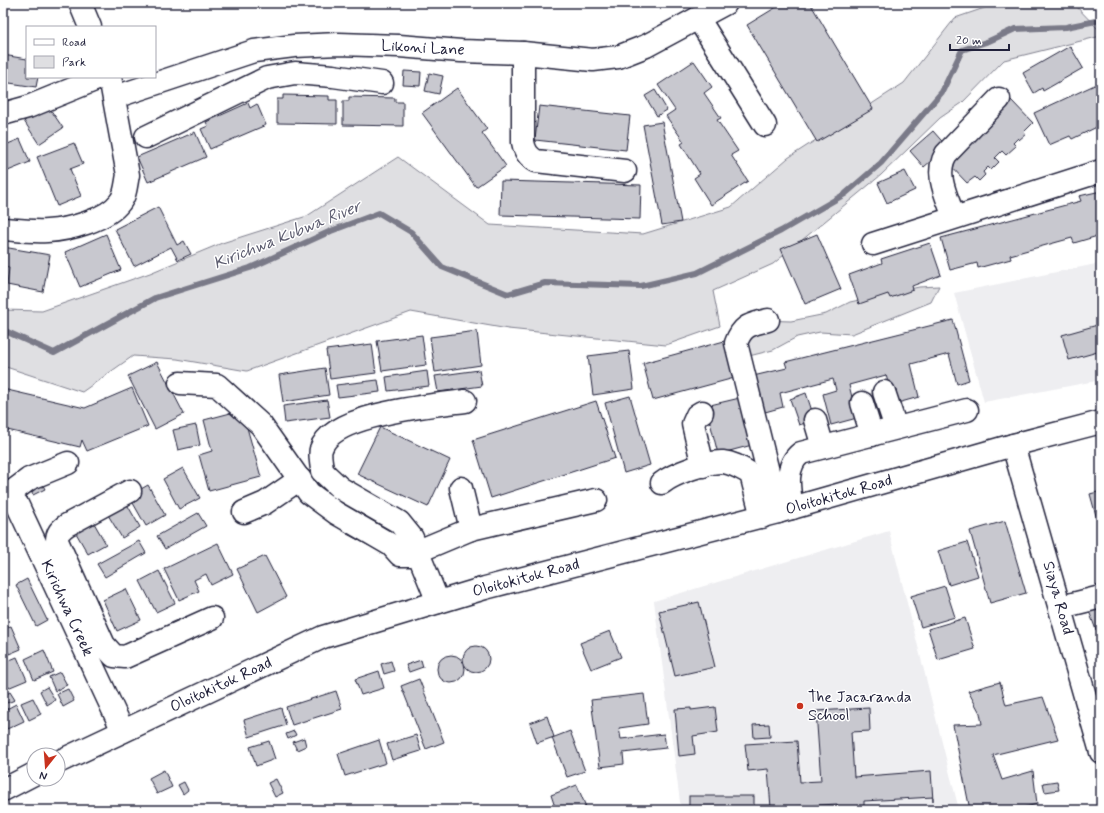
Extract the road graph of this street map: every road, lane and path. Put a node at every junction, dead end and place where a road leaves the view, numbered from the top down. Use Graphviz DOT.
graph roads {
  1 [pos="80,3"];
  2 [pos="726,3"];
  3 [pos="698,18"];
  4 [pos="90,26"];
  5 [pos="254,51"];
  6 [pos="524,53"];
  7 [pos="156,76"];
  8 [pos="100,78"];
  9 [pos="148,78"];
  10 [pos="267,78"];
  11 [pos="382,83"];
  12 [pos="113,87"];
  13 [pos="999,99"];
  14 [pos="3,114"];
  15 [pos="765,125"];
  16 [pos="146,136"];
  17 [pos="625,171"];
  18 [pos="1101,171"];
  19 [pos="954,218"];
  20 [pos="3,229"];
  21 [pos="872,244"];
  22 [pos="768,320"];
  23 [pos="180,383"];
  24 [pos="884,392"];
  25 [pos="465,401"];
  26 [pos="862,403"];
  27 [pos="967,410"];
  28 [pos="702,412"];
  29 [pos="815,420"];
  30 [pos="1101,422"];
  31 [pos="896,428"];
  32 [pos="872,434"];
  33 [pos="1013,445"];
  34 [pos="822,447"];
  35 [pos="68,463"];
  36 [pos="703,466"];
  37 [pos="300,479"];
  38 [pos="662,484"];
  39 [pos="461,488"];
  40 [pos="6,492"];
  41 [pos="130,492"];
  42 [pos="596,500"];
  43 [pos="244,512"];
  44 [pos="777,512"];
  45 [pos="471,528"];
  46 [pos="417,551"];
  47 [pos="1101,597"];
  48 [pos="438,602"];
  49 [pos="1061,607"];
  50 [pos="212,618"];
  51 [pos="92,642"];
  52 [pos="123,731"];
  53 [pos="1100,743"];
  54 [pos="66,758"];
  55 [pos="26,778"];
  56 [pos="3,790"];
  1 -- 4 [label="street"];
  2 -- 3 [label="street, Likoni Lane"];
  3 -- 6 [label="street, Likoni Lane"];
  3 -- 15 [label="street"];
  5 -- 6 [label="street, Likoni Lane"];
  5 -- 7 [label="street, Likoni Lane"];
  5 -- 10 [label="street"];
  6 -- 17 [label="street"];
  8 -- 14 [label="street"];
  9 -- 12 [label="street, Likoni Lane"];
  10 -- 11 [label="street"];
  10 -- 16 [label="street"];
  12 -- 20 [label="street, Likoni Lane"];
  13 -- 19 [label="street"];
  18 -- 19 [label="street"];
  19 -- 21 [label="street"];
  22 -- 44 [label="street"];
  23 -- 37 [label="street"];
  24 -- 31 [label="street"];
  25 -- 46 [label="street"];
  26 -- 32 [label="street"];
  27 -- 31 [label="street"];
  28 -- 36 [label="street"];
  29 -- 34 [label="street"];
  30 -- 33 [label="street, Oloitokitok Road"];
  31 -- 32 [label="street"];
  32 -- 34 [label="street"];
  33 -- 44 [label="street, Oloitokitok Road"];
  33 -- 49 [label="street, Siaya Road"];
  34 -- 44 [label="street"];
  35 -- 40 [label="street"];
  36 -- 38 [label="street"];
  36 -- 44 [label="street"];
  37 -- 43 [label="street"];
  37 -- 46 [label="street"];
  39 -- 45 [label="street"];
  40 -- 51 [label="street, Kirichwa Creek"];
  41 -- 51 [label="street"];
  42 -- 45 [label="street"];
  44 -- 48 [label="street, Oloitokitok Road"];
  45 -- 46 [label="street"];
  46 -- 48 [label="street"];
  47 -- 49 [label="street"];
  48 -- 52 [label="street, Oloitokitok Road"];
  49 -- 53 [label="street, Siaya Road"];
  50 -- 51 [label="street"];
  51 -- 52 [label="street, Kirichwa Creek"];
  52 -- 54 [label="street, Oloitokitok Road"];
  55 -- 56 [label="street"];
}
